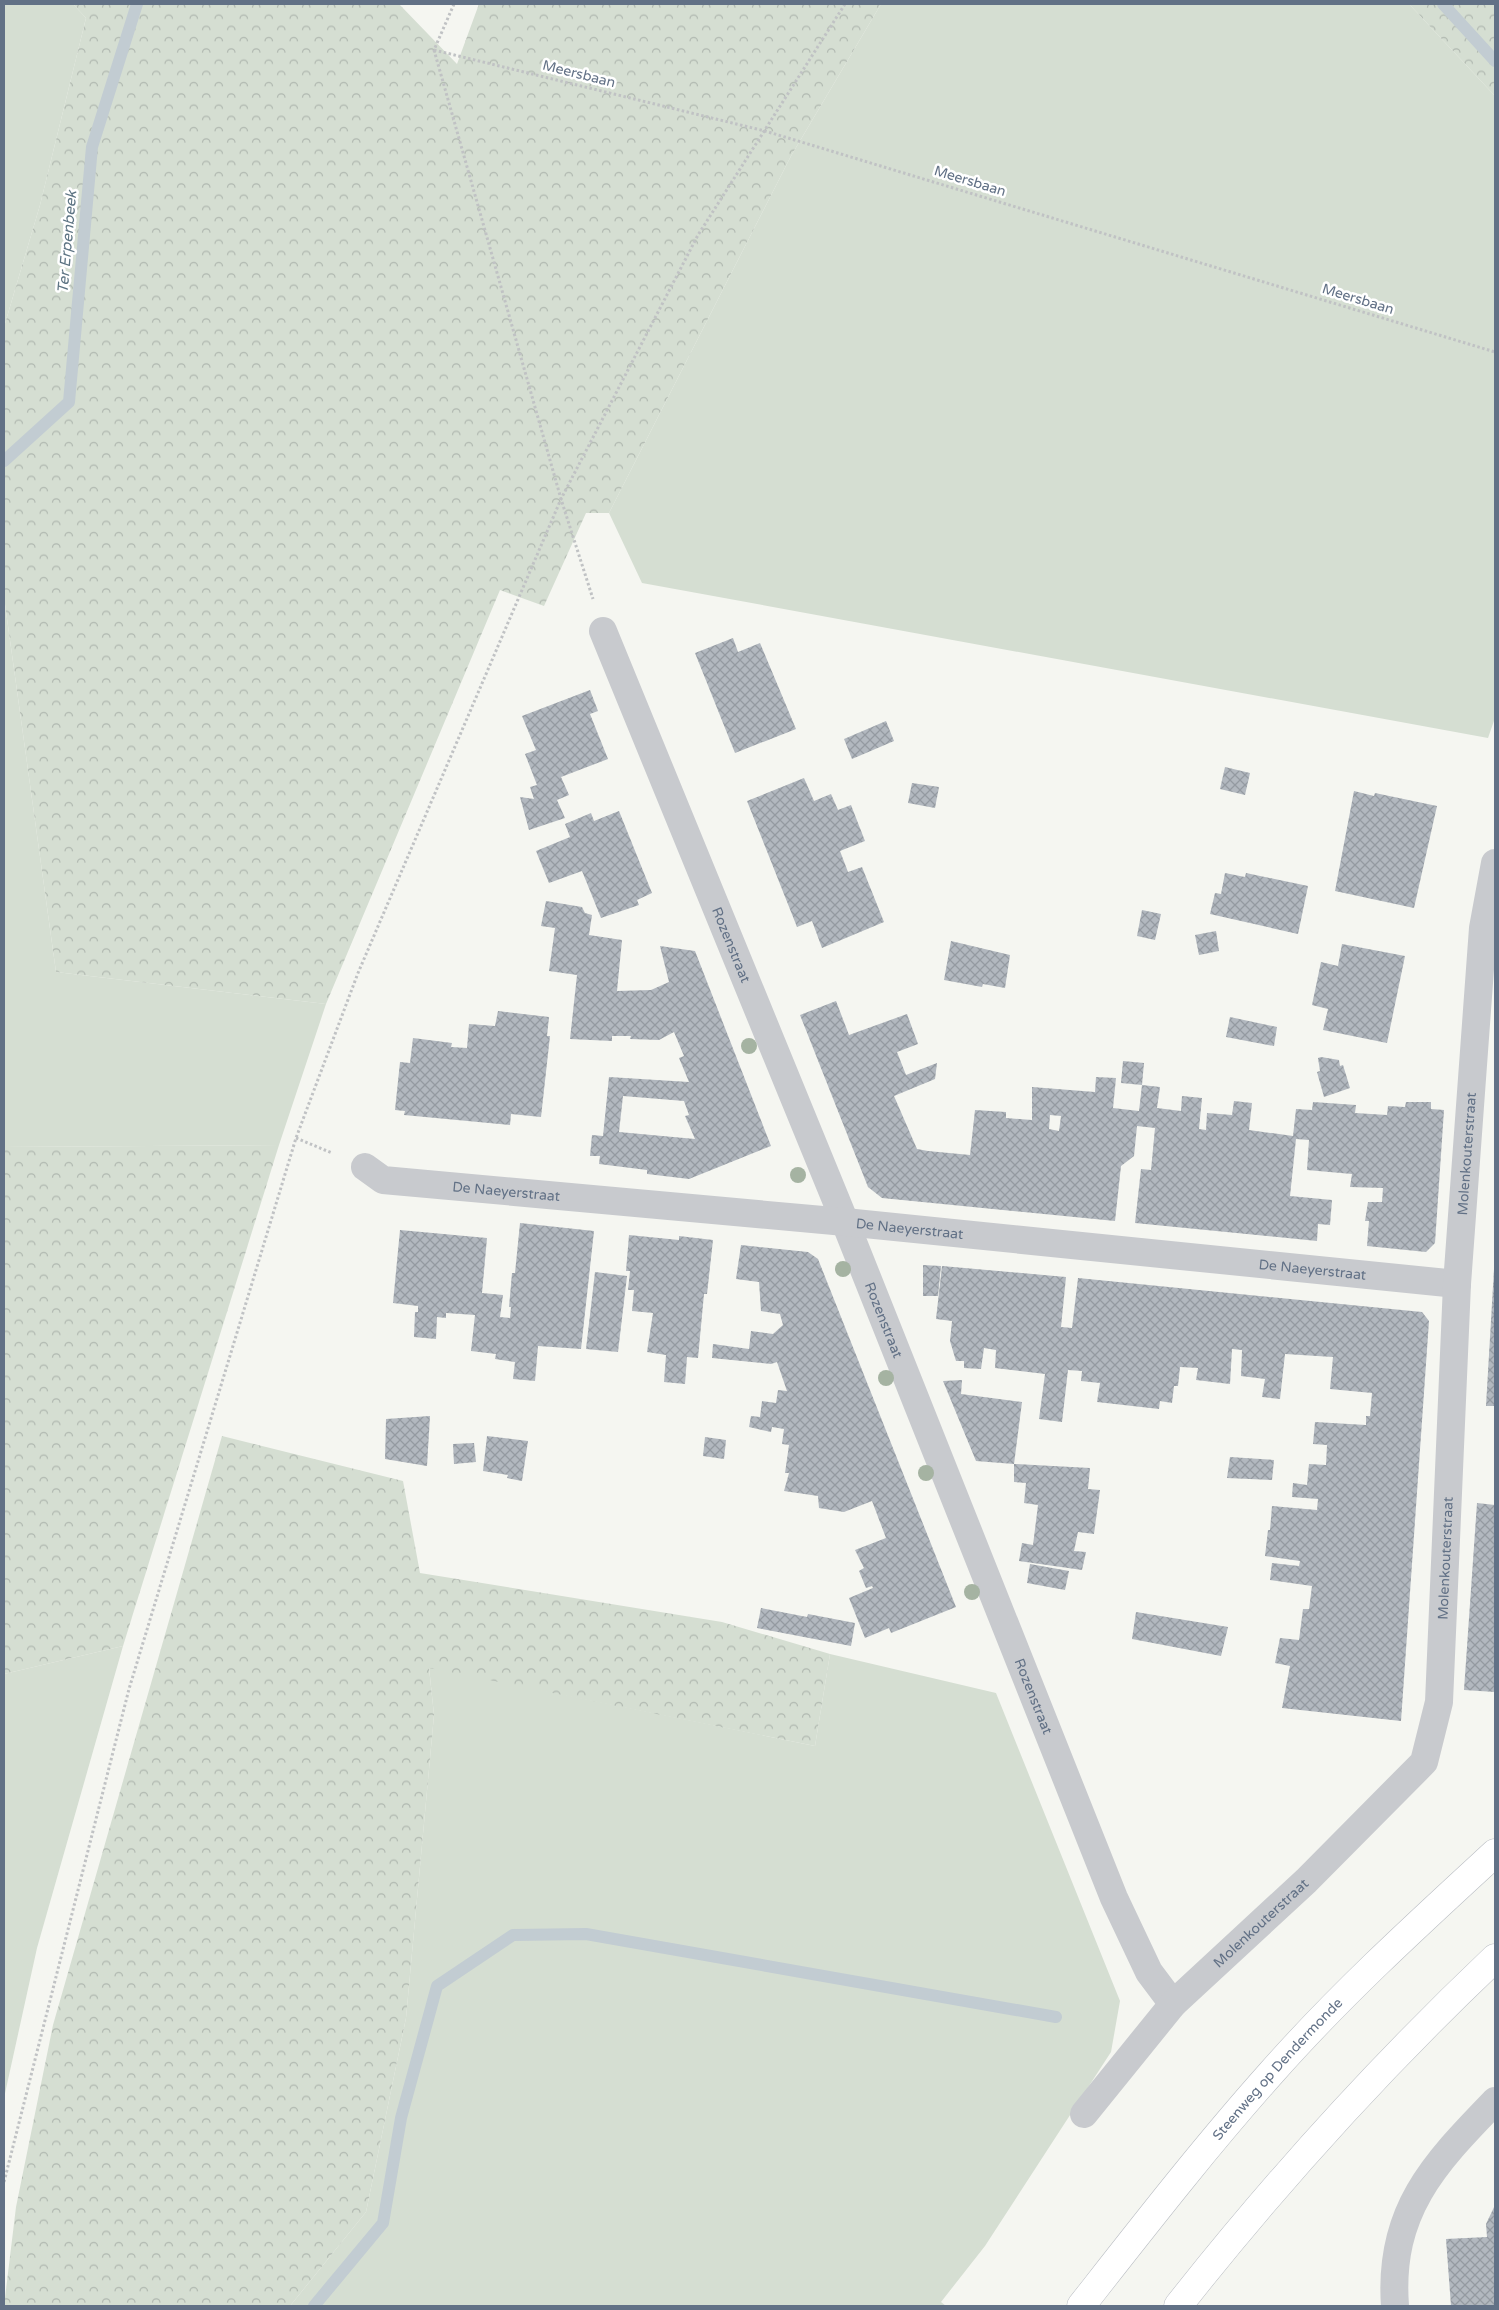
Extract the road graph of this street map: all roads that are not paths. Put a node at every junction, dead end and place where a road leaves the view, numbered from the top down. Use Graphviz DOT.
graph roads {
  1 [pos="603,631"];
  2 [pos="1495,863"];
  3 [pos="365,1167"];
  4 [pos="845,1222"];
  5 [pos="1457,1284"];
  6 [pos="1495,1852"];
  7 [pos="1495,1958"];
  8 [pos="1173,2004"];
  9 [pos="1495,2101"];
  10 [pos="1084,2114"];
  11 [pos="1082,2306"];
  12 [pos="1178,2306"];
  13 [pos="1395,2306"];
  1 -- 4 [label="street, Rozenstraat"];
  2 -- 5 [label="street, Molenkouterstraat"];
  3 -- 4 [label="street, De Naeyerstraat"];
  4 -- 5 [label="street, De Naeyerstraat"];
  4 -- 8 [label="street, Rozenstraat"];
  5 -- 8 [label="street, Molenkouterstraat"];
  6 -- 11 [label="main road, Steenweg op Dendermonde"];
  7 -- 12 [label="main road"];
  8 -- 10 [label="street, Molenkouterstraat"];
  9 -- 13 [label="street"];
}
